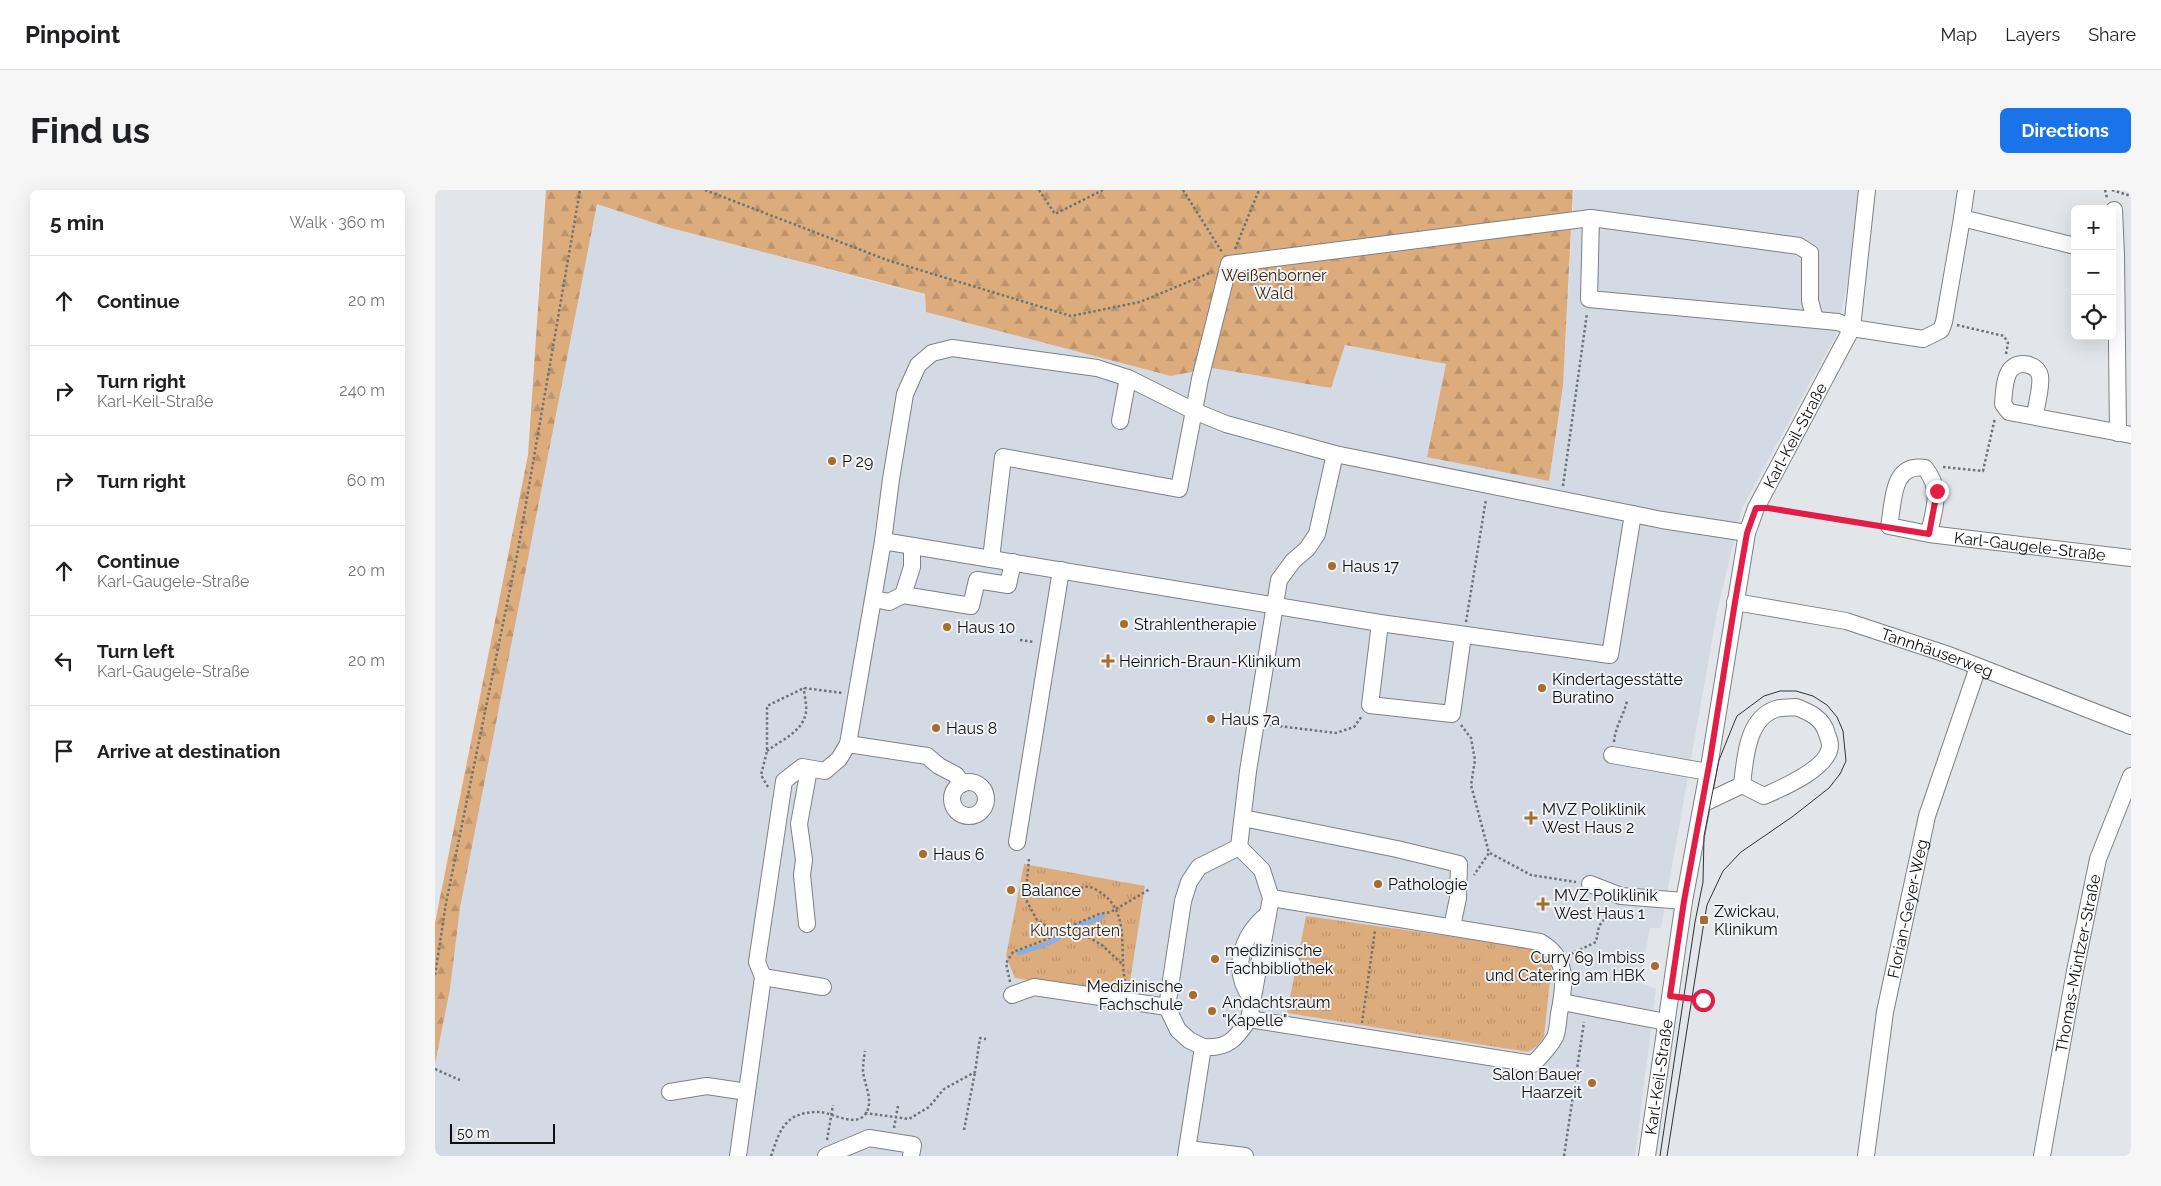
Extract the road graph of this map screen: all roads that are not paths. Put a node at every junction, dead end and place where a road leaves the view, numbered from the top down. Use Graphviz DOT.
graph roads {
  1 [pos="1867,190"];
  2 [pos="1966,190"];
  3 [pos="1591,218"];
  4 [pos="1962,218"];
  5 [pos="2071,245"];
  6 [pos="2116,288"];
  7 [pos="1815,319"];
  8 [pos="1853,328"];
  9 [pos="1128,378"];
  10 [pos="1194,411"];
  11 [pos="2035,416"];
  12 [pos="1120,421"];
  13 [pos="2125,434"];
  14 [pos="1335,454"];
  15 [pos="1633,514"];
  16 [pos="1747,533"];
  17 [pos="1929,534"];
  18 [pos="883,541"];
  19 [pos="912,546"];
  20 [pos="991,558"];
  21 [pos="2131,558"];
  22 [pos="1013,562"];
  23 [pos="1061,570"];
  24 [pos="903,595"];
  25 [pos="874,598"];
  26 [pos="1735,602"];
  27 [pos="1275,606"];
  28 [pos="1380,623"];
  29 [pos="1463,635"];
  30 [pos="1978,667"];
  31 [pos="2131,726"];
  32 [pos="848,744"];
  33 [pos="1613,751"];
  34 [pos="809,769"];
  35 [pos="1708,772"];
  36 [pos="2131,776"];
  37 [pos="962,784"];
  38 [pos="1742,785"];
  39 [pos="1702,804"];
  40 [pos="1243,818"];
  41 [pos="1017,842"];
  42 [pos="1239,847"];
  43 [pos="1589,884"];
  44 [pos="1684,901"];
  45 [pos="1269,906"];
  46 [pos="807,924"];
  47 [pos="1452,927"];
  48 [pos="1260,957"];
  49 [pos="1292,963"];
  50 [pos="763,978"];
  51 [pos="823,987"];
  52 [pos="1012,995"];
  53 [pos="1253,999"];
  54 [pos="1562,1002"];
  55 [pos="1167,1007"];
  56 [pos="1249,1019"];
  57 [pos="1666,1022"];
  58 [pos="1203,1047"];
  59 [pos="670,1092"];
  60 [pos="747,1092"];
  61 [pos="827,1151"];
  62 [pos="1187,1152"];
  63 [pos="739,1156"];
  64 [pos="911,1156"];
  65 [pos="1245,1156"];
  66 [pos="1647,1156"];
  67 [pos="1867,1156"];
  68 [pos="2042,1156"];
  1 -- 8 [label="street, Karl-Keil-Straße"];
  2 -- 4 [label="street"];
  3 -- 7 [label="street"];
  3 -- 7 [label="street"];
  3 -- 10 [label="street"];
  4 -- 5 [label="street"];
  4 -- 8 [label="street"];
  6 -- 13 [label="street"];
  7 -- 8 [label="street"];
  8 -- 16 [label="street, Karl-Keil-Straße"];
  9 -- 10 [label="street"];
  9 -- 12 [label="street"];
  9 -- 18 [label="street"];
  10 -- 14 [label="street"];
  10 -- 20 [label="street"];
  11 -- 11 [label="street"];
  11 -- 13 [label="street"];
  14 -- 15 [label="street"];
  14 -- 27 [label="street"];
  15 -- 16 [label="street"];
  15 -- 29 [label="street"];
  16 -- 26 [label="street, Karl-Keil-Straße"];
  17 -- 17 [label="street, Karl-Gaugele-Straße"];
  17 -- 21 [label="street, Karl-Gaugele-Straße"];
  18 -- 19 [label="street"];
  18 -- 25 [label="street"];
  19 -- 20 [label="street"];
  19 -- 24 [label="street"];
  20 -- 22 [label="street"];
  22 -- 23 [label="street"];
  22 -- 24 [label="street"];
  23 -- 27 [label="street"];
  23 -- 41 [label="street"];
  24 -- 25 [label="street"];
  25 -- 32 [label="street"];
  26 -- 30 [label="street, Tannhäuserweg"];
  26 -- 35 [label="street, Karl-Keil-Straße"];
  27 -- 28 [label="street"];
  27 -- 40 [label="street"];
  28 -- 29 [label="street"];
  28 -- 29 [label="street"];
  30 -- 31 [label="street, Tannhäuserweg"];
  30 -- 67 [label="street, Florian-Geyer-Weg"];
  32 -- 34 [label="street"];
  32 -- 37 [label="street"];
  33 -- 35 [label="street"];
  34 -- 46 [label="street"];
  34 -- 50 [label="street"];
  35 -- 39 [label="street, Karl-Keil-Straße"];
  36 -- 68 [label="street, Thomas-Müntzer-Straße"];
  38 -- 38 [label="street"];
  38 -- 39 [label="street"];
  39 -- 44 [label="street, Karl-Keil-Straße"];
  40 -- 42 [label="street"];
  40 -- 47 [label="street"];
  42 -- 45 [label="street"];
  42 -- 55 [label="street"];
  43 -- 44 [label="street"];
  44 -- 57 [label="street, Karl-Keil-Straße"];
  45 -- 47 [label="street"];
  45 -- 48 [label="street"];
  45 -- 53 [label="street"];
  47 -- 54 [label="street"];
  48 -- 49 [label="street"];
  48 -- 53 [label="street"];
  50 -- 51 [label="street"];
  50 -- 60 [label="street"];
  52 -- 55 [label="street"];
  53 -- 56 [label="street"];
  54 -- 56 [label="street"];
  54 -- 57 [label="street"];
  55 -- 58 [label="street"];
  56 -- 58 [label="street"];
  57 -- 66 [label="street, Karl-Keil-Straße"];
  58 -- 62 [label="street"];
  59 -- 60 [label="street"];
  60 -- 63 [label="street"];
  61 -- 64 [label="street"];
  62 -- 65 [label="street"];
}
